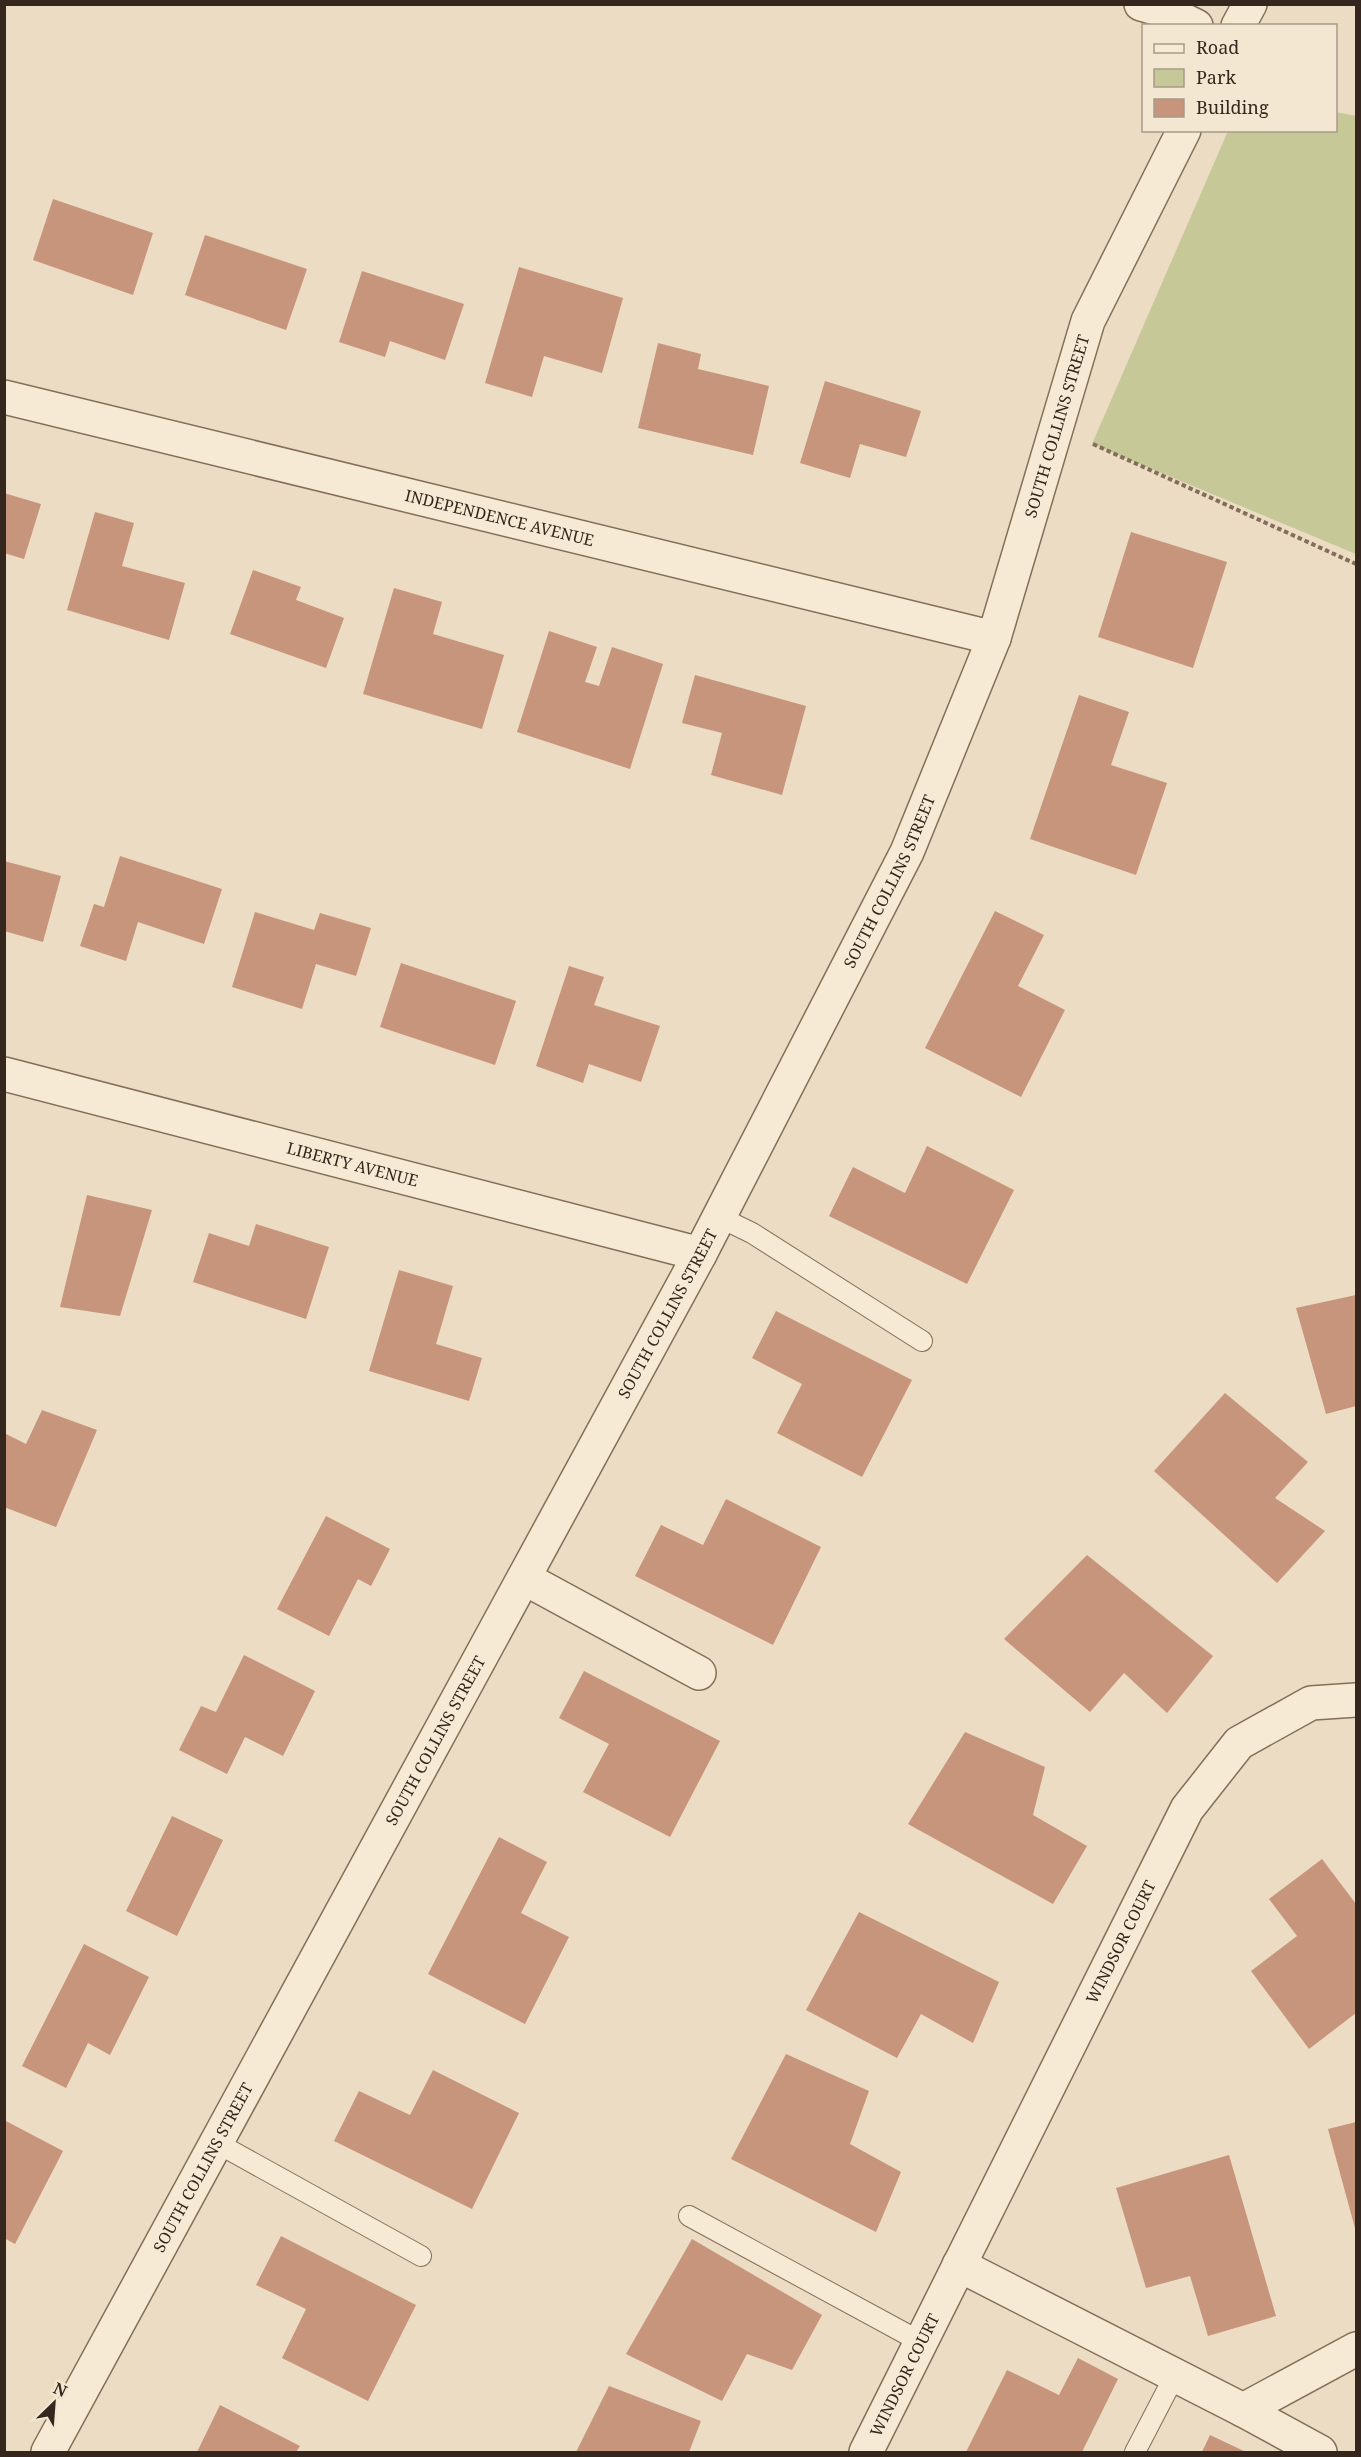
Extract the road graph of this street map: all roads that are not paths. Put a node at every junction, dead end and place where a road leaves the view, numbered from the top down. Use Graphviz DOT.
graph roads {
  1 [pos="1141,4"];
  2 [pos="1250,4"];
  3 [pos="1193,24"];
  4 [pos="1239,24"];
  5 [pos="1183,132"];
  6 [pos="4,397"];
  7 [pos="994,638"];
  8 [pos="5,1076"];
  9 [pos="719,1217"];
  10 [pos="700,1254"];
  11 [pos="922,1341"];
  12 [pos="524,1578"];
  13 [pos="699,1673"];
  14 [pos="1356,1700"];
  15 [pos="217,2143"];
  16 [pos="689,2216"];
  17 [pos="421,2256"];
  18 [pos="959,2265"];
  19 [pos="921,2342"];
  20 [pos="1356,2349"];
  21 [pos="1175,2375"];
  22 [pos="1243,2410"];
  23 [pos="48,2452"];
  24 [pos="866,2452"];
  25 [pos="1135,2452"];
  26 [pos="1320,2452"];
  1 -- 3 [label="street"];
  2 -- 4 [label="street"];
  5 -- 7 [label="street, SOUTH COLLINS STREET"];
  6 -- 7 [label="street, INDEPENDENCE AVENUE"];
  7 -- 9 [label="street, SOUTH COLLINS STREET"];
  8 -- 10 [label="street, LIBERTY AVENUE"];
  9 -- 10 [label="street, SOUTH COLLINS STREET"];
  9 -- 11 [label="lane"];
  10 -- 12 [label="street, SOUTH COLLINS STREET"];
  12 -- 13 [label="street"];
  12 -- 15 [label="street, SOUTH COLLINS STREET"];
  14 -- 18 [label="street, WINDSOR COURT"];
  15 -- 17 [label="lane"];
  15 -- 23 [label="street, SOUTH COLLINS STREET"];
  16 -- 19 [label="lane"];
  18 -- 19 [label="street, WINDSOR COURT"];
  18 -- 21 [label="street"];
  19 -- 24 [label="street, WINDSOR COURT"];
  20 -- 22 [label="street"];
  21 -- 22 [label="street"];
  21 -- 25 [label="lane"];
  22 -- 26 [label="street"];
}
